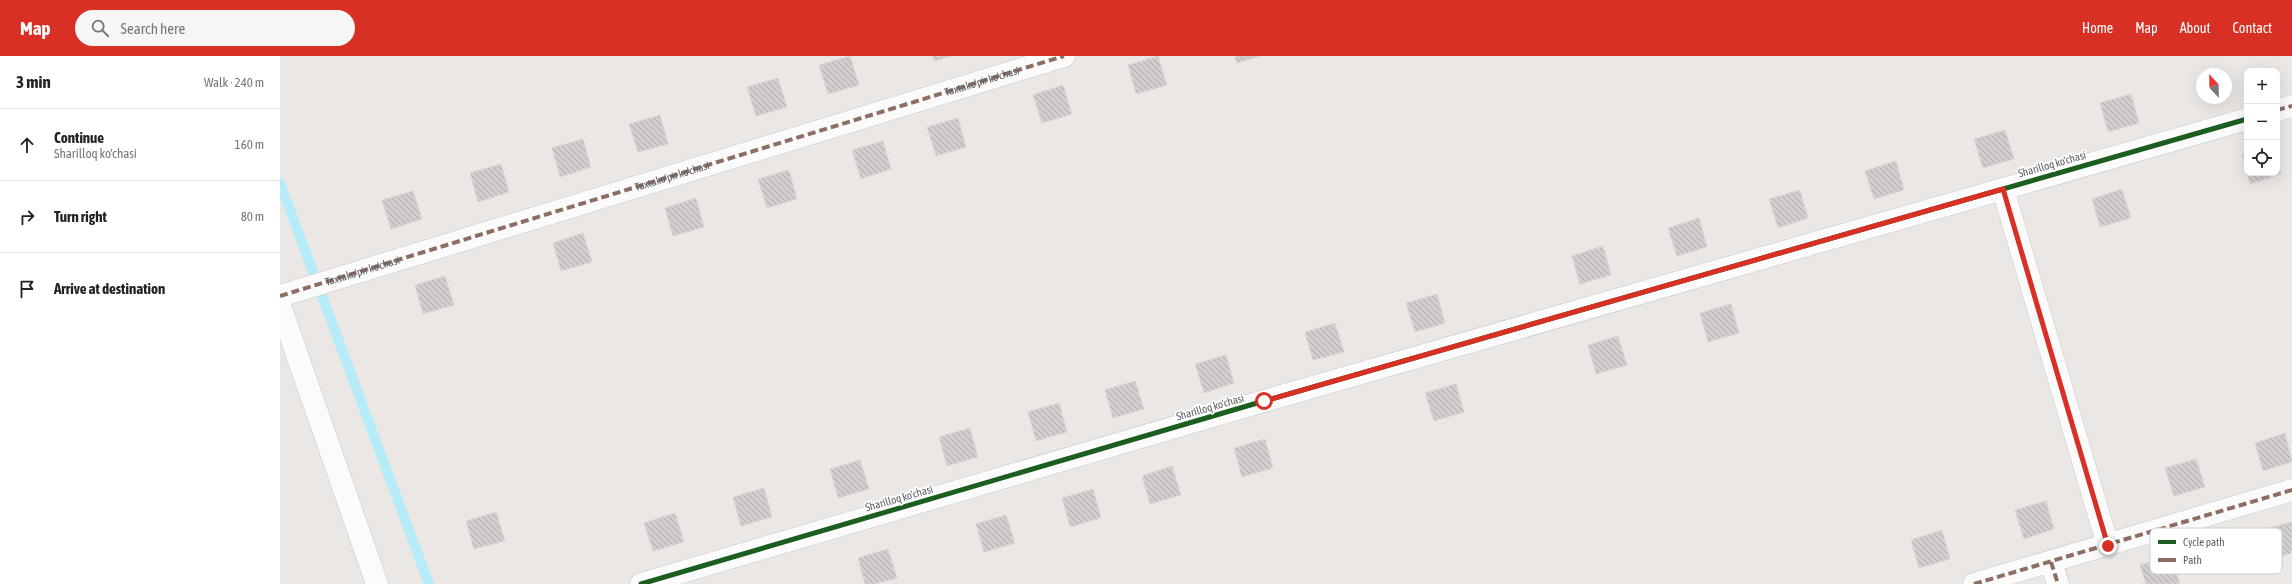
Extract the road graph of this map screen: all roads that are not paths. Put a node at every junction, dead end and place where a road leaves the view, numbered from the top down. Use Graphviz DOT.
graph roads {
  1 [pos="1064,56"];
  2 [pos="2292,106"];
  3 [pos="2280,109"];
  4 [pos="2244,120"];
  5 [pos="2003,189"];
  6 [pos="280,296"];
  7 [pos="280,306"];
  8 [pos="2292,490"];
  9 [pos="2167,528"];
  10 [pos="2150,533"];
  11 [pos="2108,546"];
  12 [pos="2051,562"];
  13 [pos="377,584"];
  14 [pos="641,584"];
  15 [pos="1974,584"];
  16 [pos="2058,584"];
  1 -- 6 [label="street, Taxtako'pir ko'chasi"];
  2 -- 3 [label="street"];
  4 -- 5 [label="street, Sharilloq ko'chasi"];
  5 -- 11 [label="street"];
  5 -- 14 [label="street, Sharilloq ko'chasi"];
  7 -- 13 [label="street"];
  8 -- 9 [label="street"];
  10 -- 11 [label="street"];
  11 -- 12 [label="street"];
  12 -- 15 [label="street"];
  12 -- 16 [label="street"];
}
